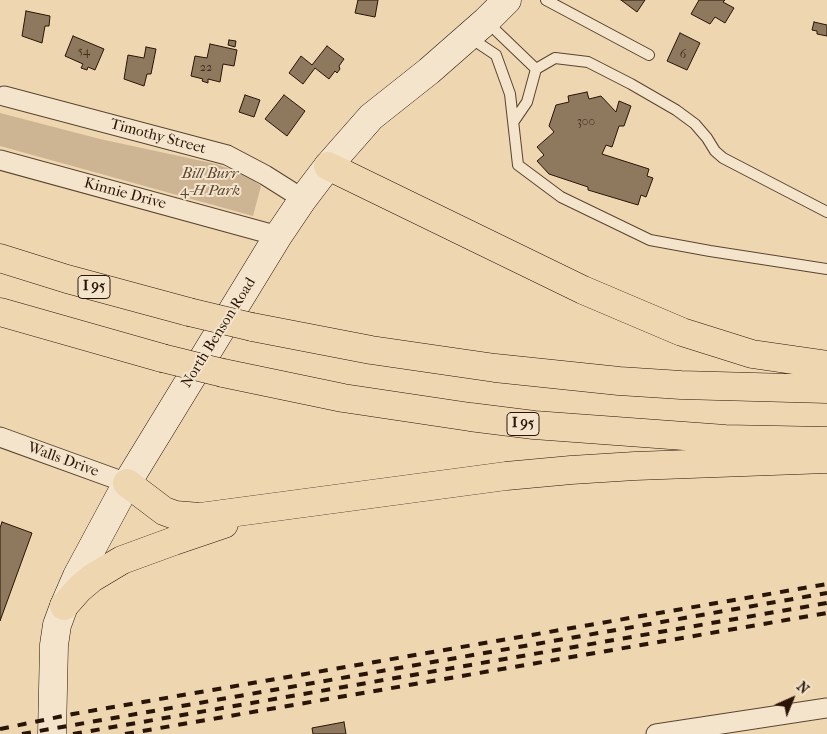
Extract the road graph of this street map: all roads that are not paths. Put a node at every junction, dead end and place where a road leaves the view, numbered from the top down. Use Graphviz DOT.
graph roads {
  1 [pos="507,0"];
  2 [pos="546,0"];
  3 [pos="478,28"];
  4 [pos="649,55"];
  5 [pos="536,69"];
  6 [pos="4,96"];
  7 [pos="514,121"];
  8 [pos="0,160"];
  9 [pos="328,166"];
  10 [pos="303,199"];
  11 [pos="827,212"];
  12 [pos="278,236"];
  13 [pos="0,258"];
  14 [pos="827,269"];
  15 [pos="0,312"];
  16 [pos="827,365"];
  17 [pos="827,389"];
  18 [pos="0,437"];
  19 [pos="827,441"];
  20 [pos="827,459"];
  21 [pos="127,484"];
  22 [pos="317,501"];
  23 [pos="64,606"];
  24 [pos="827,708"];
  25 [pos="52,734"];
  26 [pos="656,734"];
  1 -- 3 [label="main road, North Benson Road"];
  2 -- 4 [label="lane"];
  3 -- 5 [label="lane"];
  3 -- 7 [label="lane"];
  3 -- 9 [label="main road, North Benson Road"];
  5 -- 7 [label="lane"];
  5 -- 11 [label="lane"];
  6 -- 10 [label="street, Timothy Street"];
  7 -- 14 [label="lane"];
  8 -- 12 [label="street, Kinnie Drive"];
  9 -- 10 [label="main road, North Benson Road"];
  9 -- 16 [label="highway"];
  10 -- 12 [label="main road, North Benson Road"];
  12 -- 21 [label="main road, North Benson Road"];
  13 -- 17 [label="highway, I 95, bridge"];
  15 -- 19 [label="highway, I 95, bridge"];
  18 -- 21 [label="street, Walls Drive"];
  20 -- 22 [label="highway"];
  21 -- 22 [label="highway"];
  21 -- 23 [label="main road, North Benson Road"];
  22 -- 23 [label="highway"];
  23 -- 25 [label="main road, North Benson Road"];
  24 -- 26 [label="street"];
}
